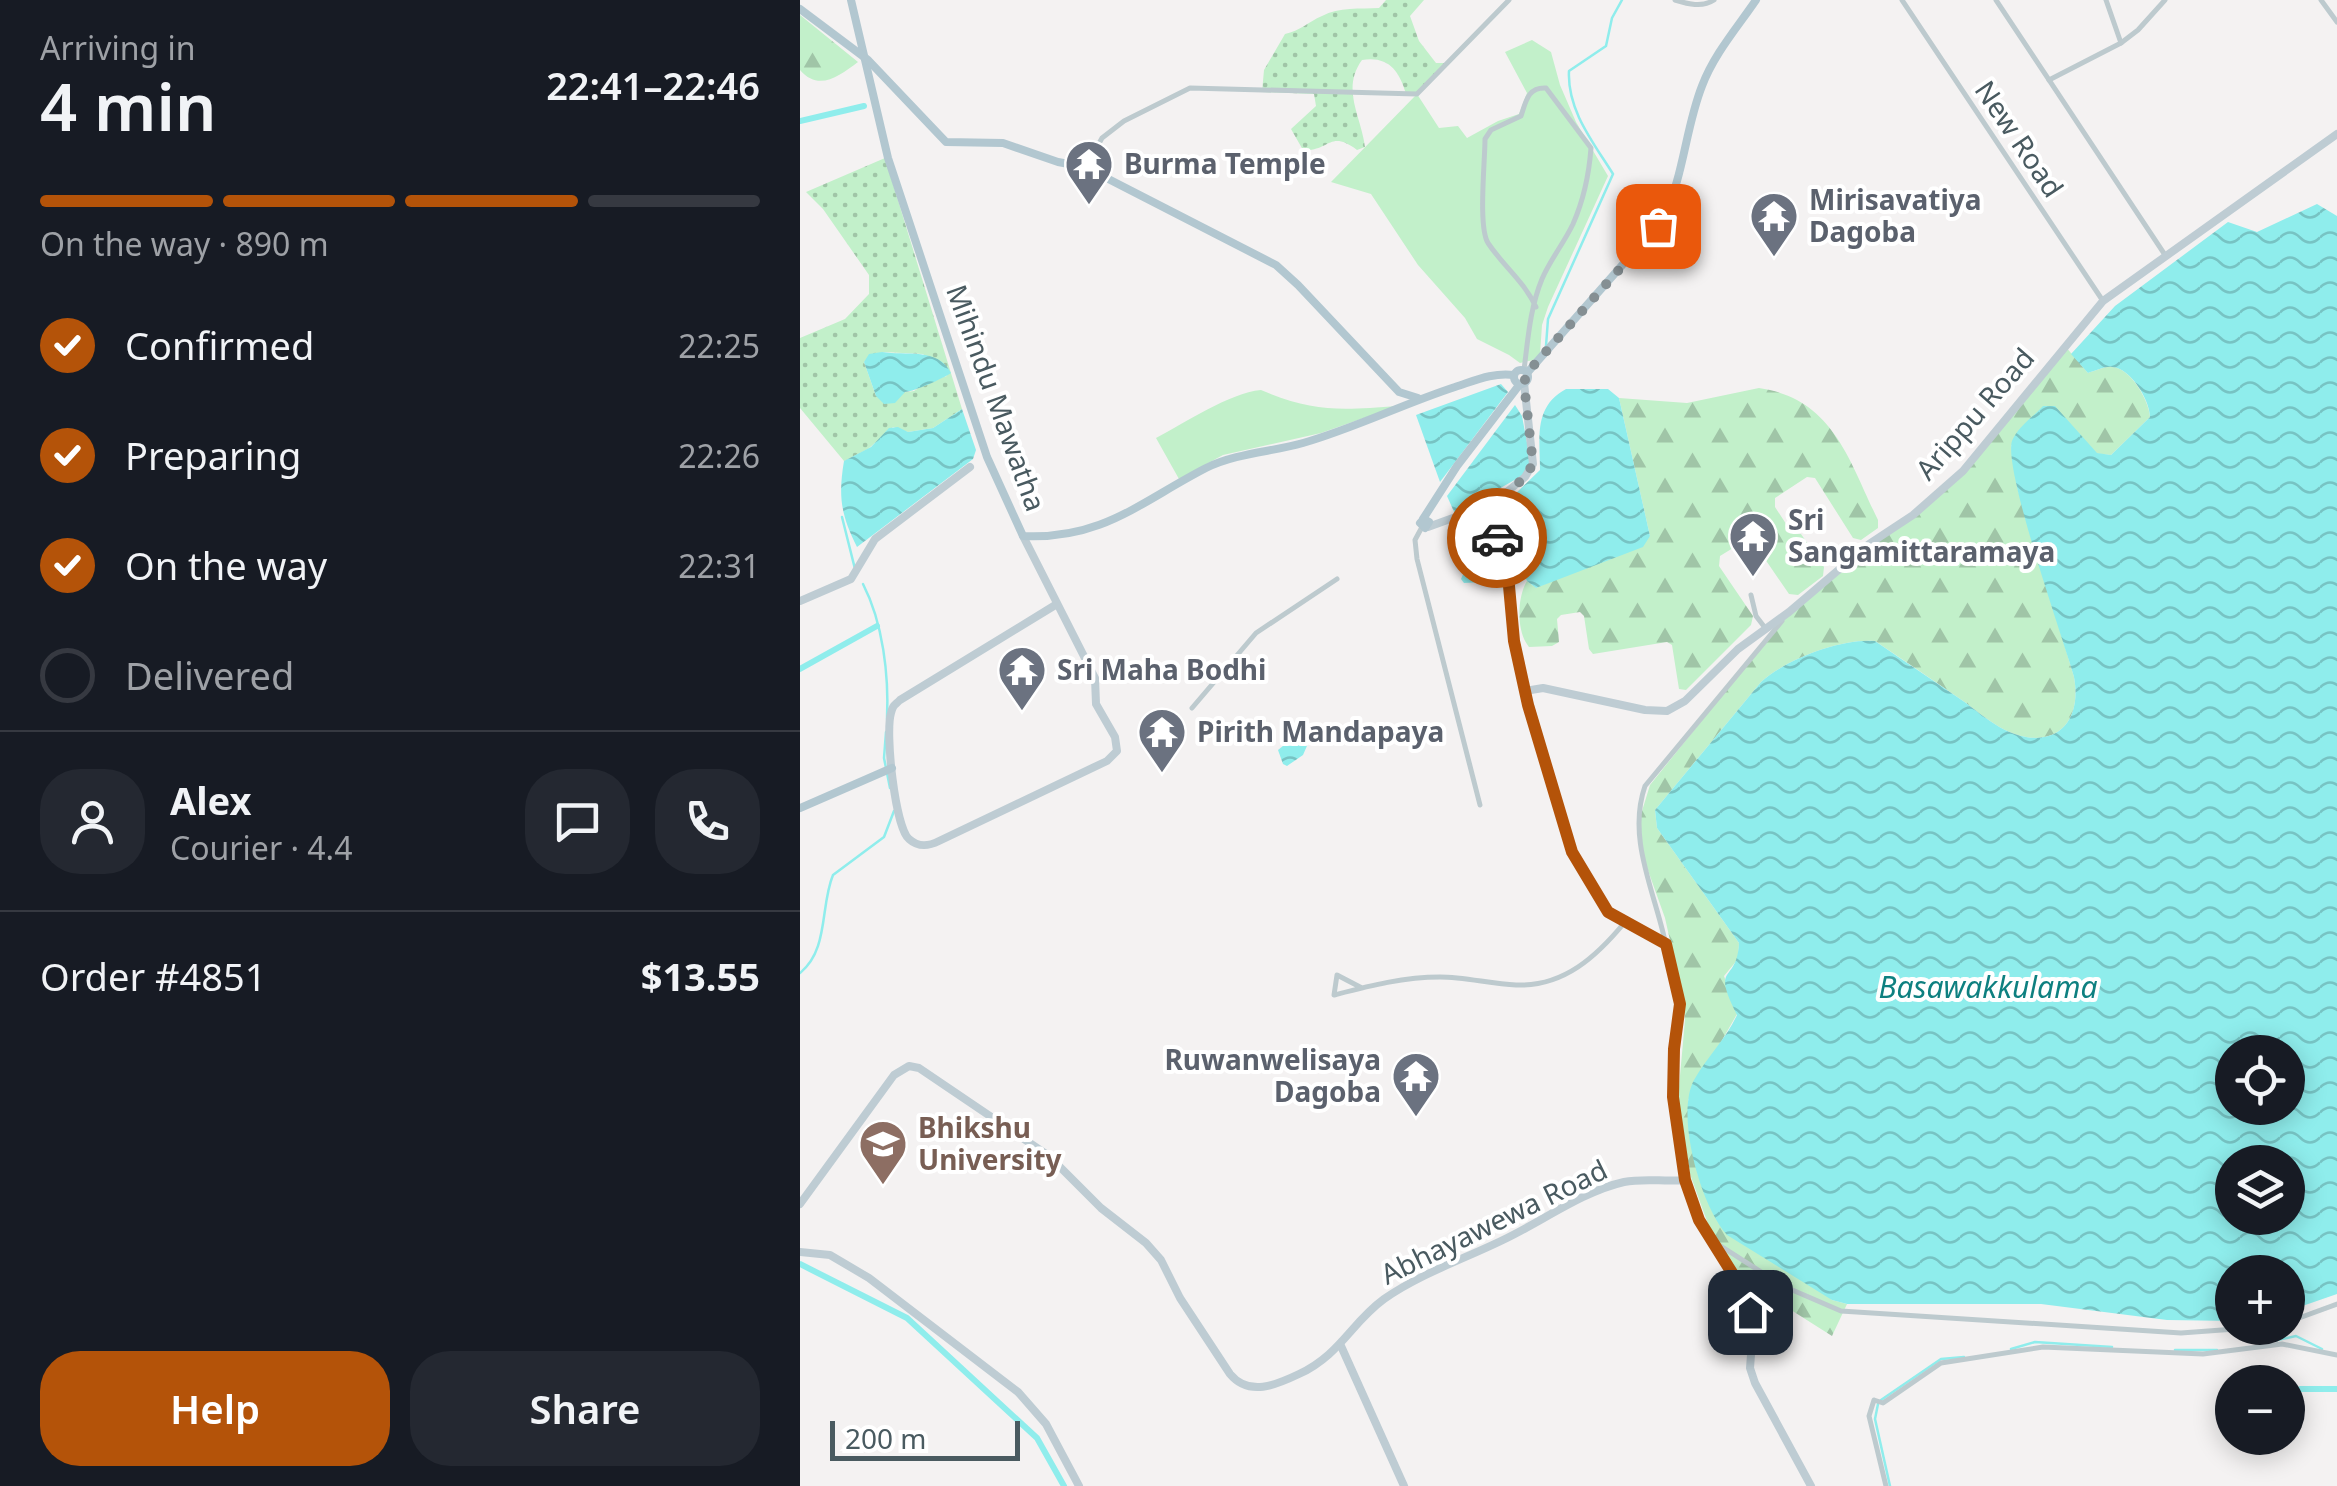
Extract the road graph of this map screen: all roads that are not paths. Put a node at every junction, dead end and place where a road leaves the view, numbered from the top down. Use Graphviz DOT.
graph roads {
  1 [pos="852,0"];
  2 [pos="1510,0"];
  3 [pos="1675,0"];
  4 [pos="1714,0"];
  5 [pos="1756,0"];
  6 [pos="1902,0"];
  7 [pos="1996,0"];
  8 [pos="2106,0"];
  9 [pos="2165,0"];
  10 [pos="2321,0"];
  11 [pos="800,10"];
  12 [pos="2337,22"];
  13 [pos="2121,43"];
  14 [pos="868,60"];
  15 [pos="2049,80"];
  16 [pos="2337,134"];
  17 [pos="1086,167"];
  18 [pos="2165,256"];
  19 [pos="2103,301"];
  20 [pos="1536,307"];
  21 [pos="1522,377"];
  22 [pos="1423,397"];
  23 [pos="970,468"];
  24 [pos="1486,514"];
  25 [pos="1427,522"];
  26 [pos="1022,536"];
  27 [pos="1336,579"];
  28 [pos="1752,595"];
  29 [pos="800,601"];
  30 [pos="1059,607"];
  31 [pos="1789,612"];
  32 [pos="1766,629"];
  33 [pos="1524,690"];
  34 [pos="1192,708"];
  35 [pos="892,768"];
  36 [pos="1480,806"];
  37 [pos="800,808"];
  38 [pos="1626,922"];
  39 [pos="1666,944"];
  40 [pos="1362,988"];
  41 [pos="1685,1180"];
  42 [pos="800,1204"];
  43 [pos="1709,1238"];
  44 [pos="800,1252"];
  45 [pos="2337,1304"];
  46 [pos="2305,1316"];
  47 [pos="2215,1330"];
  48 [pos="1341,1346"];
  49 [pos="2337,1355"];
  50 [pos="1079,1486"];
  51 [pos="1404,1486"];
  52 [pos="1811,1486"];
  53 [pos="1886,1486"];
  1 -- 14 [label="main road, Mihindu Mawatha"];
  2 -- 17 [label="street"];
  3 -- 4 [label="street"];
  5 -- 21 [label="main road"];
  6 -- 19 [label="street, New Road"];
  7 -- 15 [label="street"];
  8 -- 13 [label="street"];
  9 -- 13 [label="street"];
  10 -- 12 [label="street"];
  11 -- 14 [label="main road"];
  13 -- 15 [label="street"];
  14 -- 17 [label="main road"];
  14 -- 26 [label="main road, Mihindu Mawatha"];
  15 -- 18 [label="street"];
  16 -- 18 [label="main road, Arippu Road"];
  17 -- 22 [label="main road"];
  18 -- 19 [label="main road, Arippu Road"];
  19 -- 31 [label="main road, Arippu Road"];
  20 -- 20 [label="street"];
  20 -- 21 [label="street"];
  21 -- 22 [label="main road, Mihindu Mawatha"];
  21 -- 24 [label="main road"];
  21 -- 25 [label="main road"];
  22 -- 26 [label="main road, Mihindu Mawatha"];
  23 -- 29 [label="main road"];
  24 -- 25 [label="main road"];
  24 -- 33 [label="main road"];
  25 -- 36 [label="street"];
  26 -- 30 [label="main road"];
  27 -- 34 [label="street"];
  28 -- 32 [label="street"];
  30 -- 35 [label="main road"];
  30 -- 35 [label="main road"];
  31 -- 32 [label="main road, Arippu Road"];
  31 -- 39 [label="street"];
  32 -- 33 [label="main road, Arippu Road"];
  33 -- 38 [label="main road"];
  35 -- 37 [label="main road"];
  38 -- 39 [label="main road"];
  38 -- 40 [label="street"];
  39 -- 41 [label="main road"];
  40 -- 40 [label="street"];
  41 -- 43 [label="main road"];
  41 -- 48 [label="main road, Abhayawewa Road"];
  42 -- 48 [label="main road, Abhayawewa Road"];
  43 -- 47 [label="street"];
  43 -- 52 [label="main road"];
  44 -- 50 [label="main road"];
  45 -- 46 [label="street"];
  48 -- 51 [label="main road"];
  49 -- 53 [label="street"];
}
